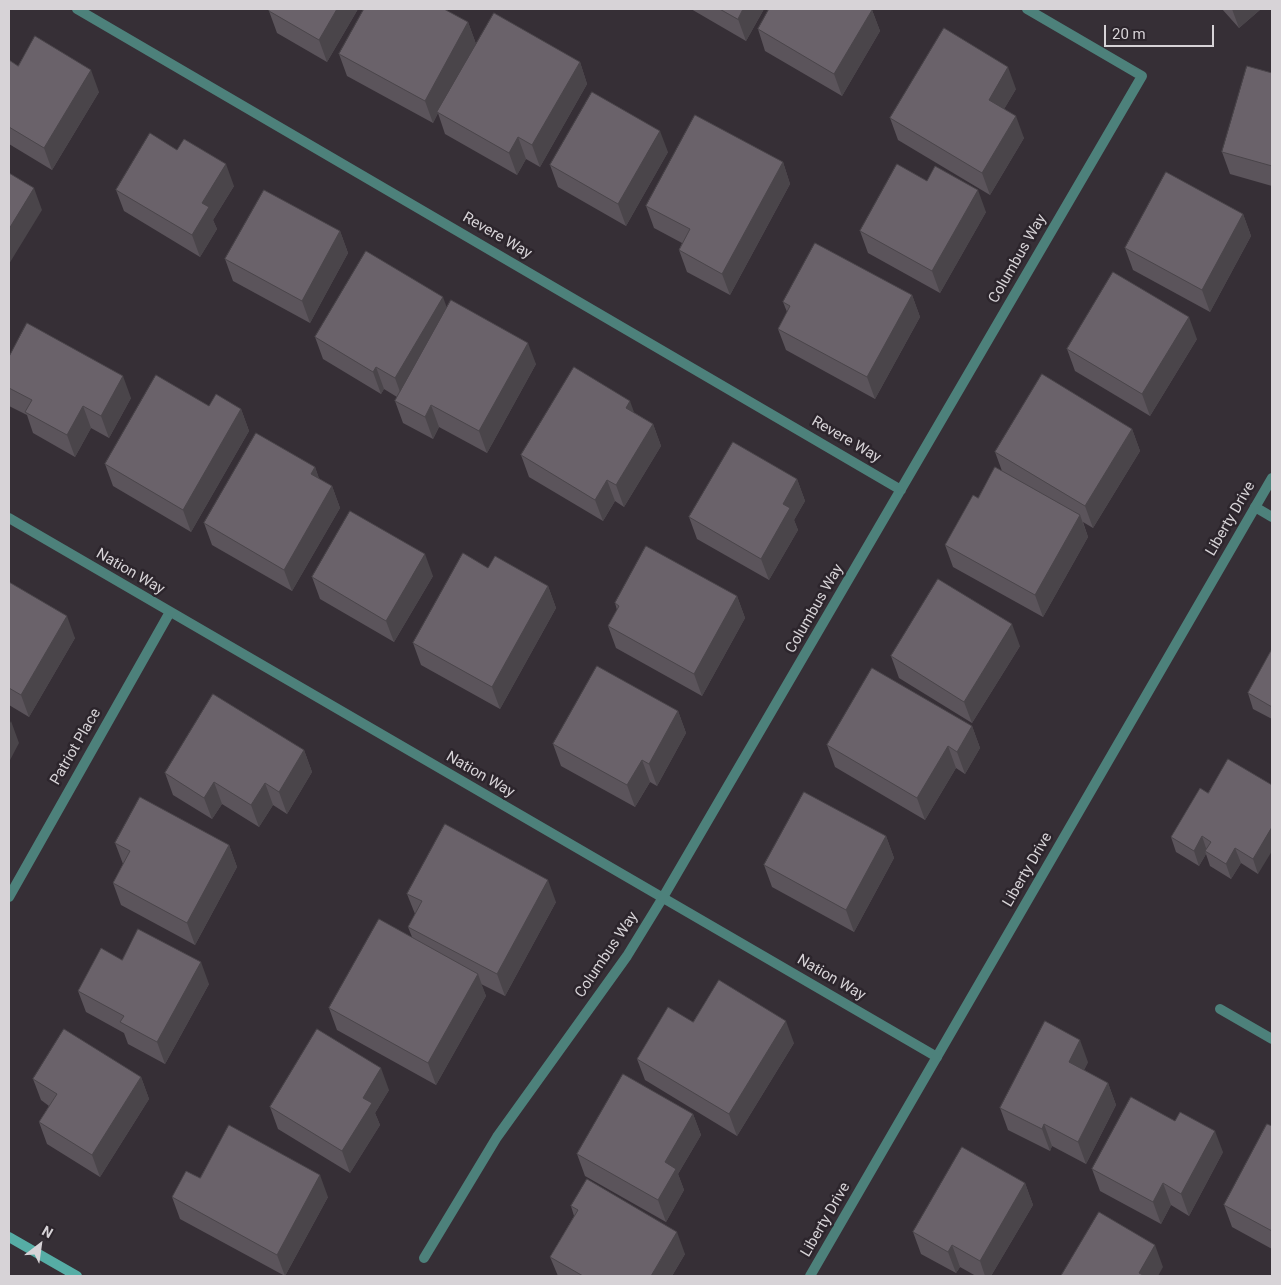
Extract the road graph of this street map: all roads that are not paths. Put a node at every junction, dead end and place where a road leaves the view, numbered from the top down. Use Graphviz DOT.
graph roads {
  1 [pos="77,9"];
  2 [pos="1027,9"];
  3 [pos="1272,478"];
  4 [pos="901,490"];
  5 [pos="1255,507"];
  6 [pos="1272,517"];
  7 [pos="9,518"];
  8 [pos="170,612"];
  9 [pos="9,897"];
  10 [pos="662,899"];
  11 [pos="1220,1009"];
  12 [pos="1272,1039"];
  13 [pos="937,1057"];
  14 [pos="9,1237"];
  15 [pos="424,1258"];
  16 [pos="77,1276"];
  17 [pos="810,1276"];
  1 -- 4 [label="street, Revere Way"];
  2 -- 4 [label="street, Columbus Way"];
  3 -- 5 [label="street, Liberty Drive"];
  4 -- 10 [label="street, Columbus Way"];
  5 -- 6 [label="street"];
  5 -- 13 [label="street, Liberty Drive"];
  7 -- 8 [label="street, Nation Way"];
  8 -- 9 [label="street, Patriot Place"];
  8 -- 10 [label="street, Nation Way"];
  10 -- 13 [label="street, Nation Way"];
  10 -- 15 [label="street, Columbus Way"];
  11 -- 12 [label="street"];
  13 -- 17 [label="street, Liberty Drive"];
  14 -- 16 [label="main road"];
}
